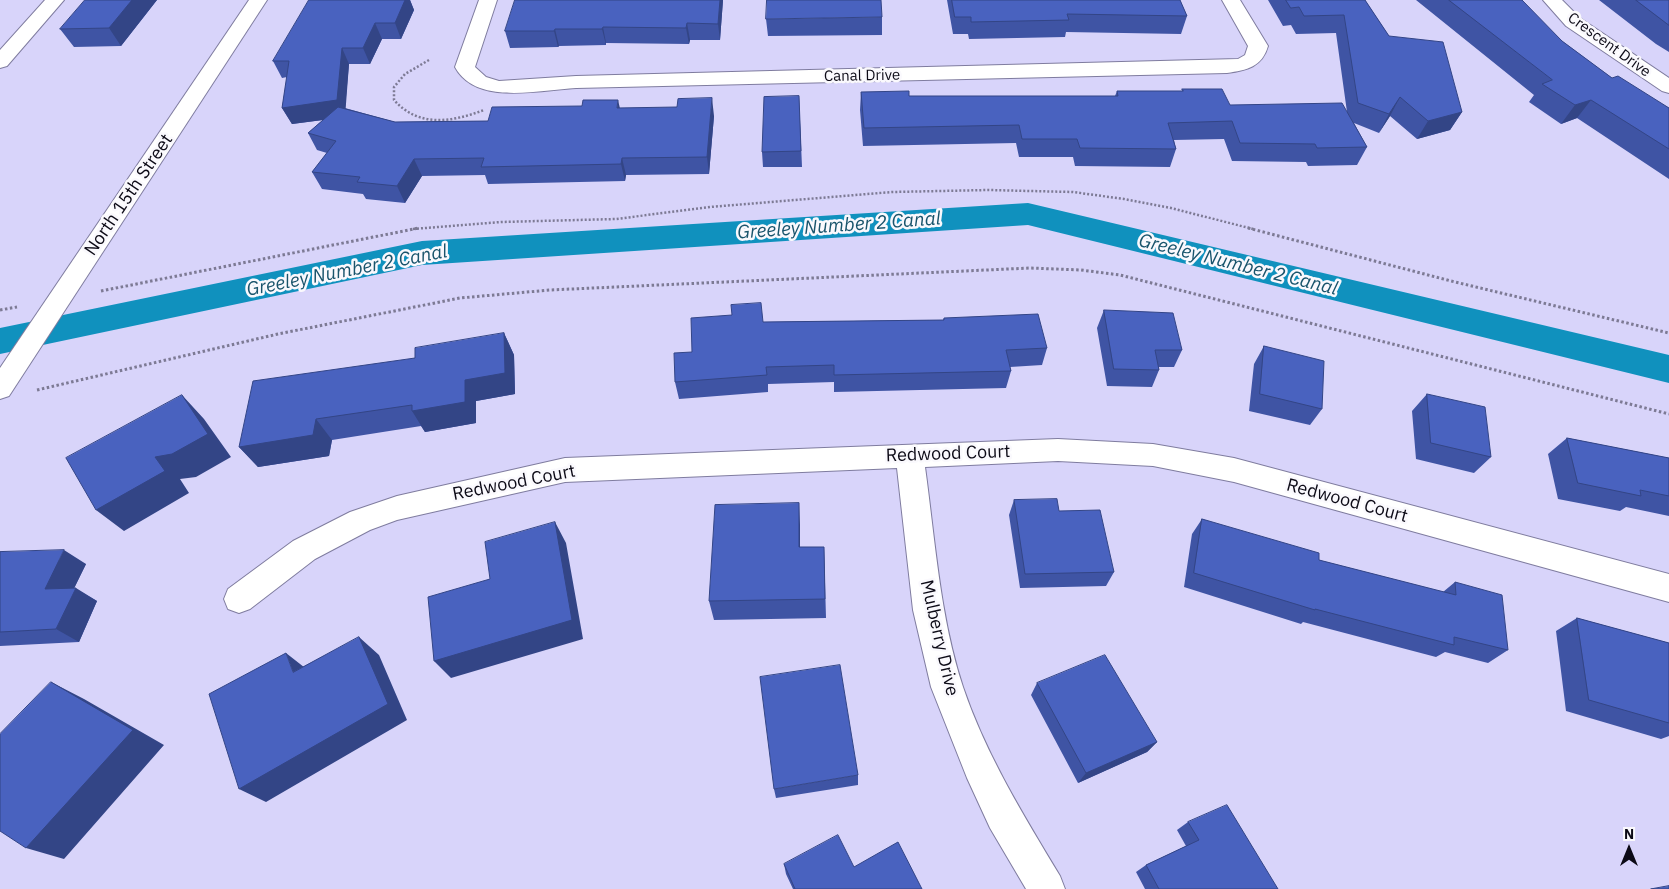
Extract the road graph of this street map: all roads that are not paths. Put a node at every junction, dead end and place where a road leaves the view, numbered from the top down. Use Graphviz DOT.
graph roads {
  1 [pos="55,0"];
  2 [pos="258,0"];
  3 [pos="488,0"];
  4 [pos="1231,0"];
  5 [pos="1552,0"];
  6 [pos="0,62"];
  7 [pos="1669,87"];
  8 [pos="2,387"];
  9 [pos="909,455"];
  10 [pos="1669,588"];
  11 [pos="239,600"];
  12 [pos="1047,889"];
  1 -- 6 [label="street"];
  2 -- 8 [label="street, North 15th Street"];
  3 -- 4 [label="street, Canal Drive"];
  5 -- 7 [label="street, Crescent Drive"];
  9 -- 10 [label="street, Redwood Court"];
  9 -- 11 [label="street, Redwood Court"];
  9 -- 12 [label="street, Mulberry Drive"];
}
